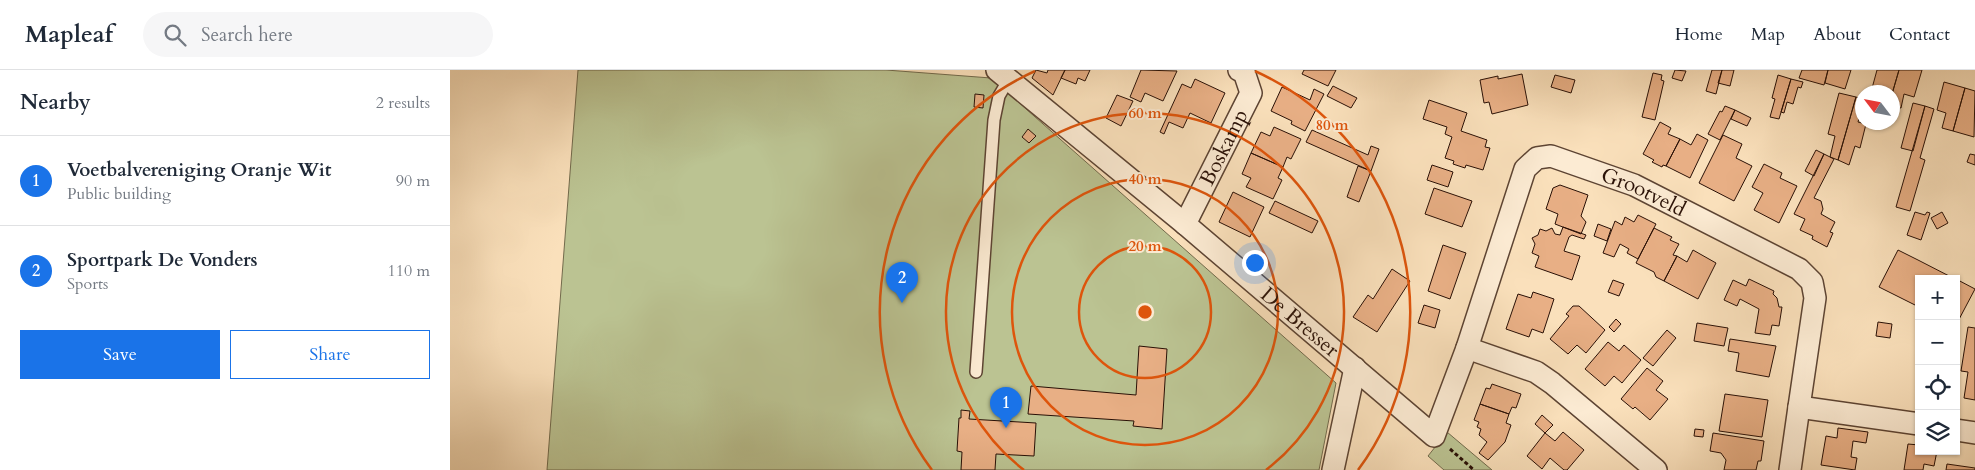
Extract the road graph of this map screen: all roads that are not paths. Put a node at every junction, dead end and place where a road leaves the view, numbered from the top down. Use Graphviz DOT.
graph roads {
  1 [pos="1240,70"];
  2 [pos="1003,75"];
  3 [pos="1185,224"];
  4 [pos="1467,348"];
  5 [pos="1355,368"];
  6 [pos="976,372"];
  7 [pos="1799,407"];
  8 [pos="1915,423"];
  9 [pos="1960,431"];
  10 [pos="1975,433"];
  11 [pos="1434,436"];
  12 [pos="1332,470"];
  13 [pos="1656,470"];
  14 [pos="1790,470"];
  1 -- 3 [label="street, Boskamp"];
  2 -- 3 [label="street, De Bresser"];
  2 -- 6 [label="lane, De Bresser"];
  3 -- 5 [label="street, De Bresser"];
  4 -- 7 [label="street, Grootveld"];
  4 -- 11 [label="street, Grootveld"];
  4 -- 13 [label="street"];
  5 -- 11 [label="street, De Bresser"];
  5 -- 12 [label="street"];
  7 -- 8 [label="street"];
  7 -- 14 [label="street, Grootveld"];
  9 -- 10 [label="street"];
}
